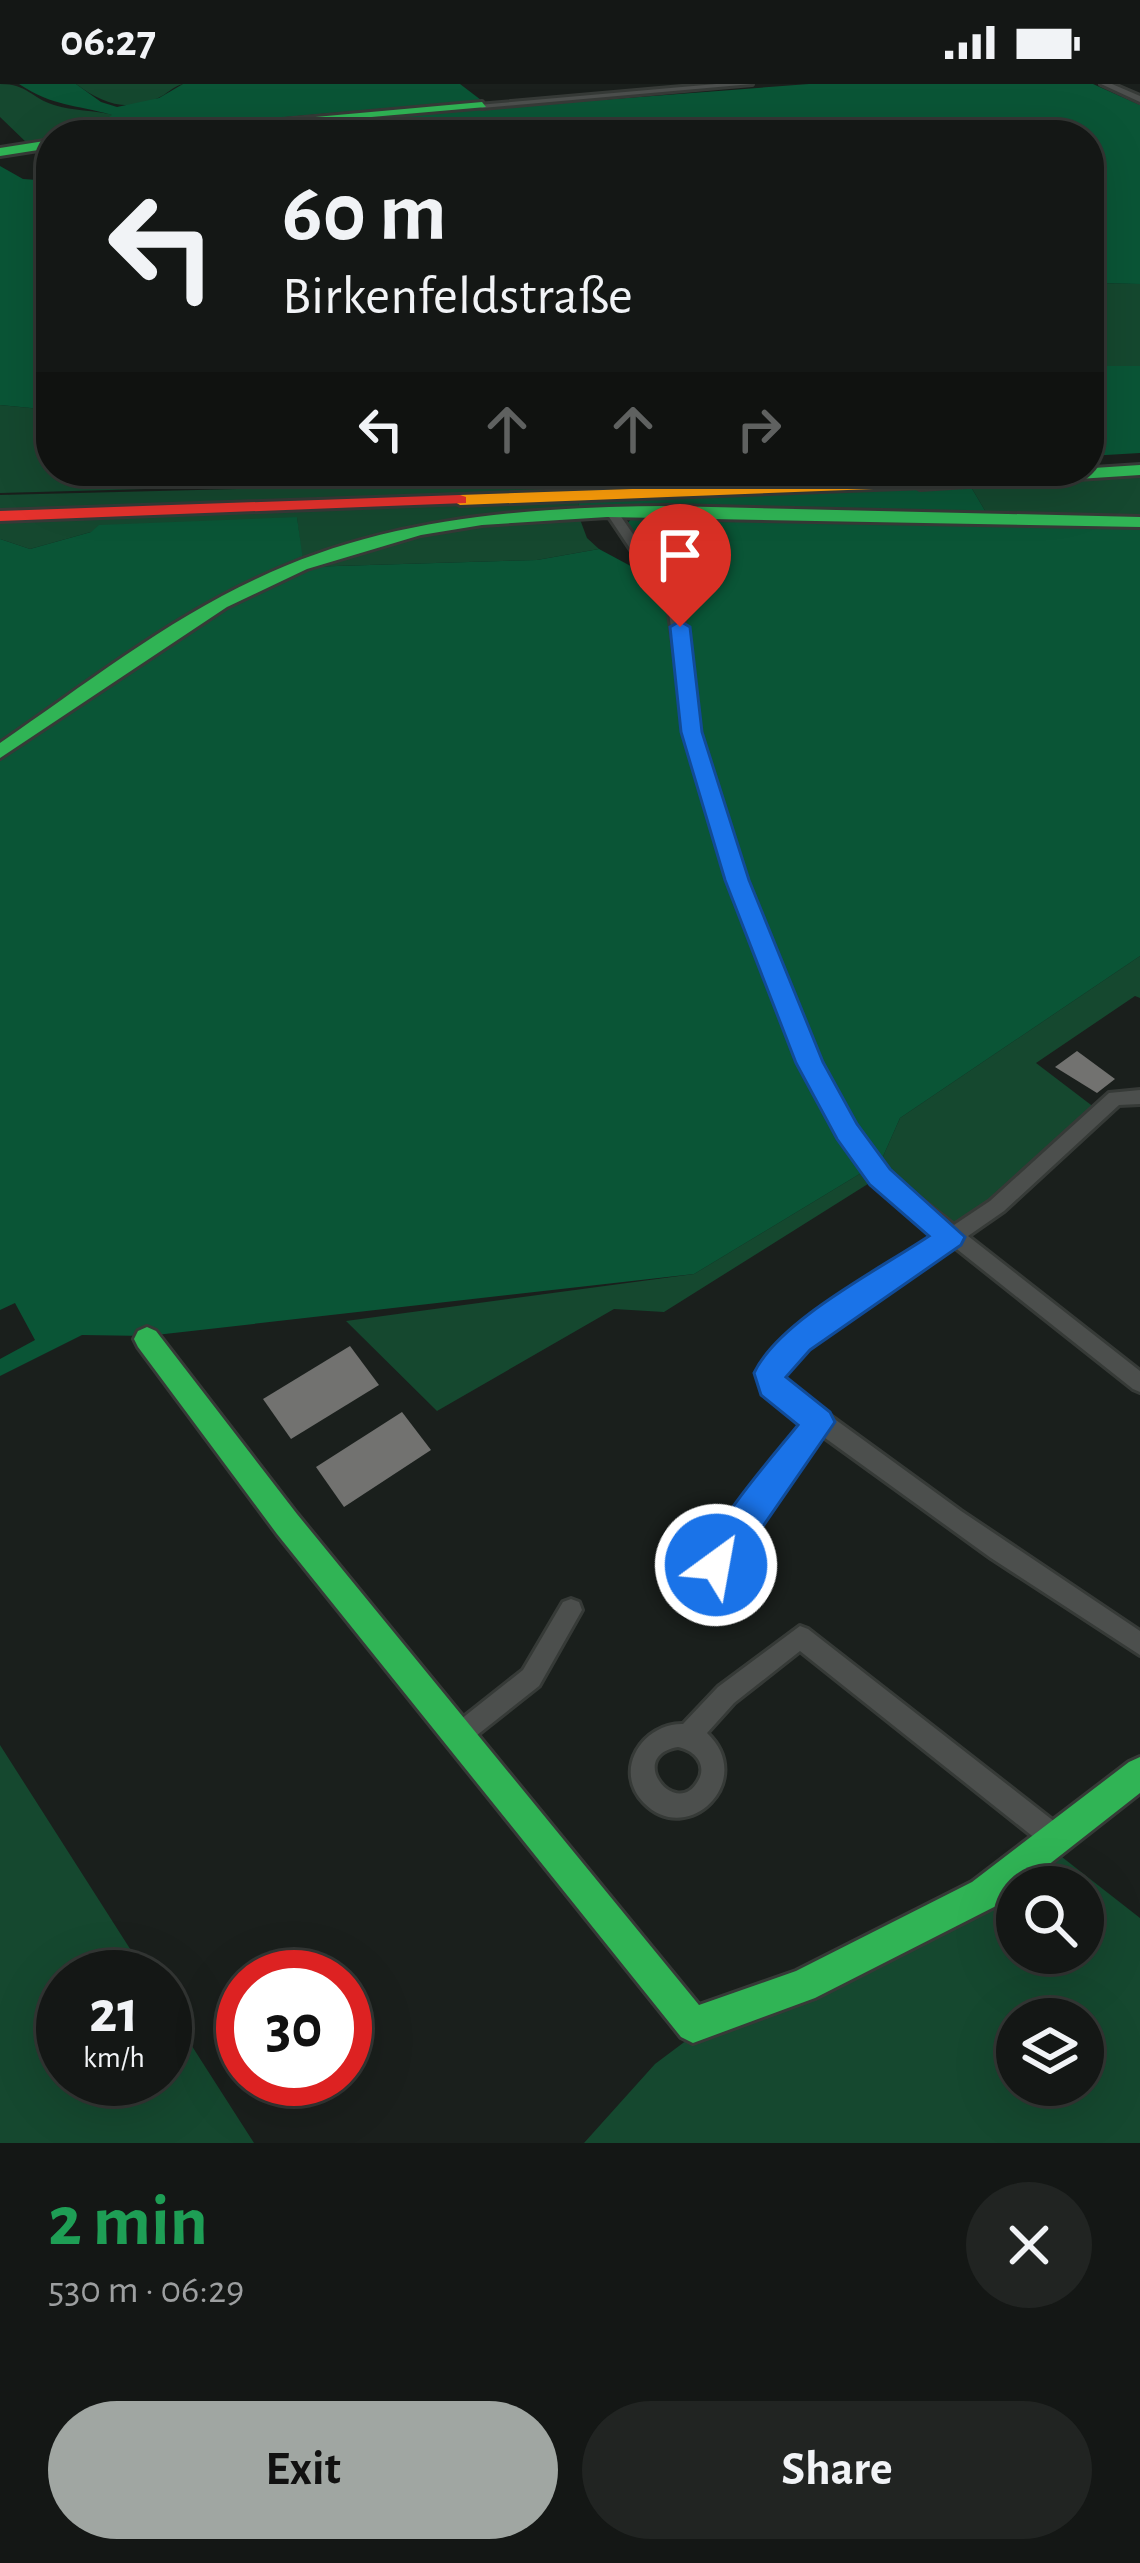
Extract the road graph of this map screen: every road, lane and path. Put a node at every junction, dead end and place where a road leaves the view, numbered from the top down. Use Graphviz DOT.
graph roads {
  1 [pos="748,84"];
  2 [pos="1110,86"];
  3 [pos="550,89"];
  4 [pos="564,99"];
  5 [pos="1140,99"];
  6 [pos="482,104"];
  7 [pos="296,120"];
  8 [pos="36,146"];
  9 [pos="0,152"];
  10 [pos="1140,470"];
  11 [pos="1104,472"];
  12 [pos="884,486"];
  13 [pos="611,511"];
  14 [pos="0,516"];
  15 [pos="1140,522"];
  16 [pos="0,752"];
  17 [pos="1136,1096"];
  18 [pos="951,1237"];
  19 [pos="147,1339"];
  20 [pos="1140,1383"];
  21 [pos="819,1422"];
  22 [pos="716,1565"];
  23 [pos="571,1610"];
  24 [pos="1140,1644"];
  25 [pos="459,1735"];
  26 [pos="688,1736"];
  27 [pos="1138,1777"];
  28 [pos="1055,1838"];
  1 -- 4 [label="street"];
  2 -- 5 [label="street"];
  3 -- 4 [label="street"];
  4 -- 6 [label="street"];
  6 -- 7 [label="main road"];
  8 -- 9 [label="main road"];
  10 -- 11 [label="main road"];
  12 -- 14 [label="main road"];
  13 -- 15 [label="main road"];
  13 -- 16 [label="main road"];
  13 -- 18 [label="street"];
  17 -- 18 [label="street"];
  18 -- 20 [label="street"];
  18 -- 21 [label="street"];
  19 -- 25 [label="main road"];
  21 -- 22 [label="street"];
  21 -- 24 [label="street"];
  23 -- 25 [label="street"];
  25 -- 28 [label="main road"];
  26 -- 28 [label="street"];
  27 -- 28 [label="main road"];
}
